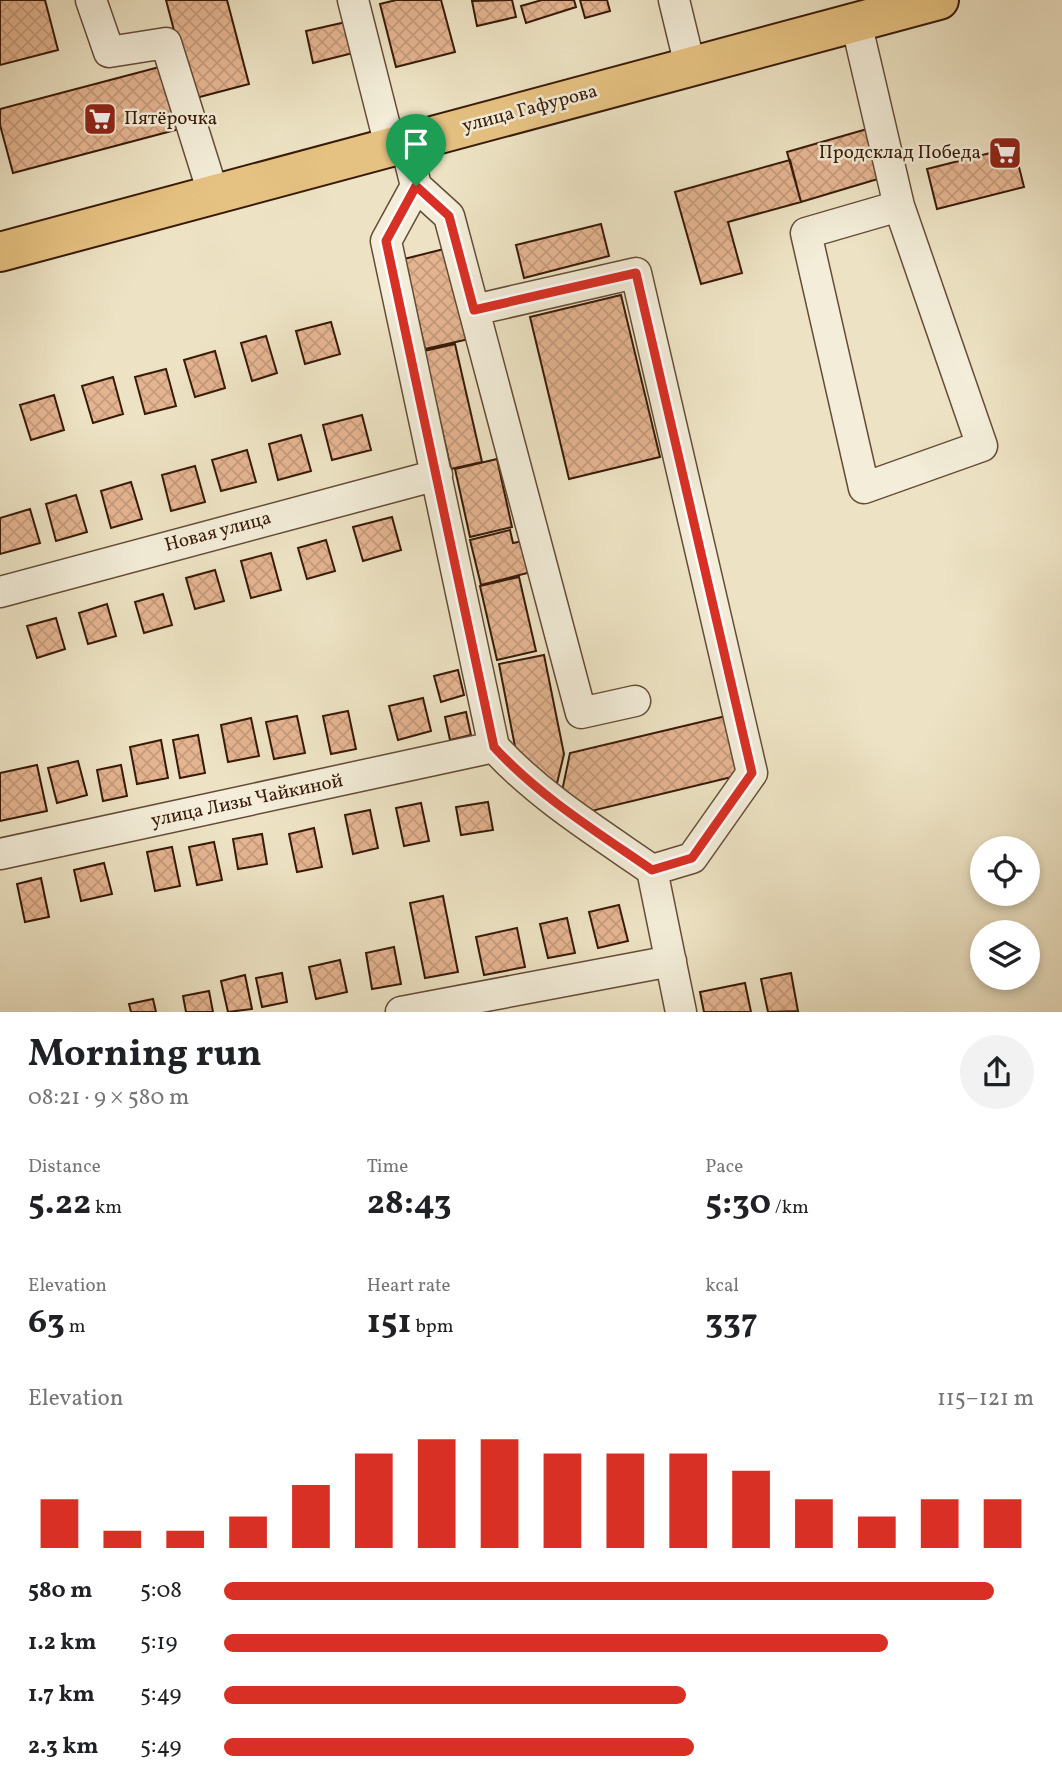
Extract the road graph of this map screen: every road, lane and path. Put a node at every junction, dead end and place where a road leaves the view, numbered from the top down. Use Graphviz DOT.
graph roads {
  1 [pos="91,0"];
  2 [pos="353,0"];
  3 [pos="674,0"];
  4 [pos="919,3"];
  5 [pos="856,22"];
  6 [pos="691,66"];
  7 [pos="398,144"];
  8 [pos="416,186"];
  9 [pos="213,193"];
  10 [pos="899,206"];
  11 [pos="0,252"];
  12 [pos="474,310"];
  13 [pos="437,475"];
  14 [pos="0,592"];
  15 [pos="635,701"];
  16 [pos="494,747"];
  17 [pos="0,854"];
  18 [pos="652,870"];
  19 [pos="671,961"];
  20 [pos="401,1012"];
  21 [pos="681,1012"];
  1 -- 9 [label="street"];
  2 -- 7 [label="street"];
  3 -- 6 [label="street"];
  4 -- 5 [label="main road, улица Гафурова"];
  5 -- 6 [label="main road, улица Гафурова"];
  5 -- 10 [label="street"];
  6 -- 7 [label="main road, улица Гафурова"];
  7 -- 8 [label="street"];
  7 -- 9 [label="main road, улица Гафурова"];
  8 -- 12 [label="street"];
  8 -- 13 [label="street"];
  9 -- 11 [label="main road, улица Гафурова"];
  10 -- 10 [label="street"];
  12 -- 15 [label="street"];
  12 -- 18 [label="street"];
  13 -- 14 [label="street, Новая улица"];
  13 -- 16 [label="street"];
  16 -- 17 [label="street, улица Лизы Чайкиной"];
  16 -- 18 [label="street"];
  18 -- 19 [label="street"];
  19 -- 20 [label="street"];
  19 -- 21 [label="street"];
}
